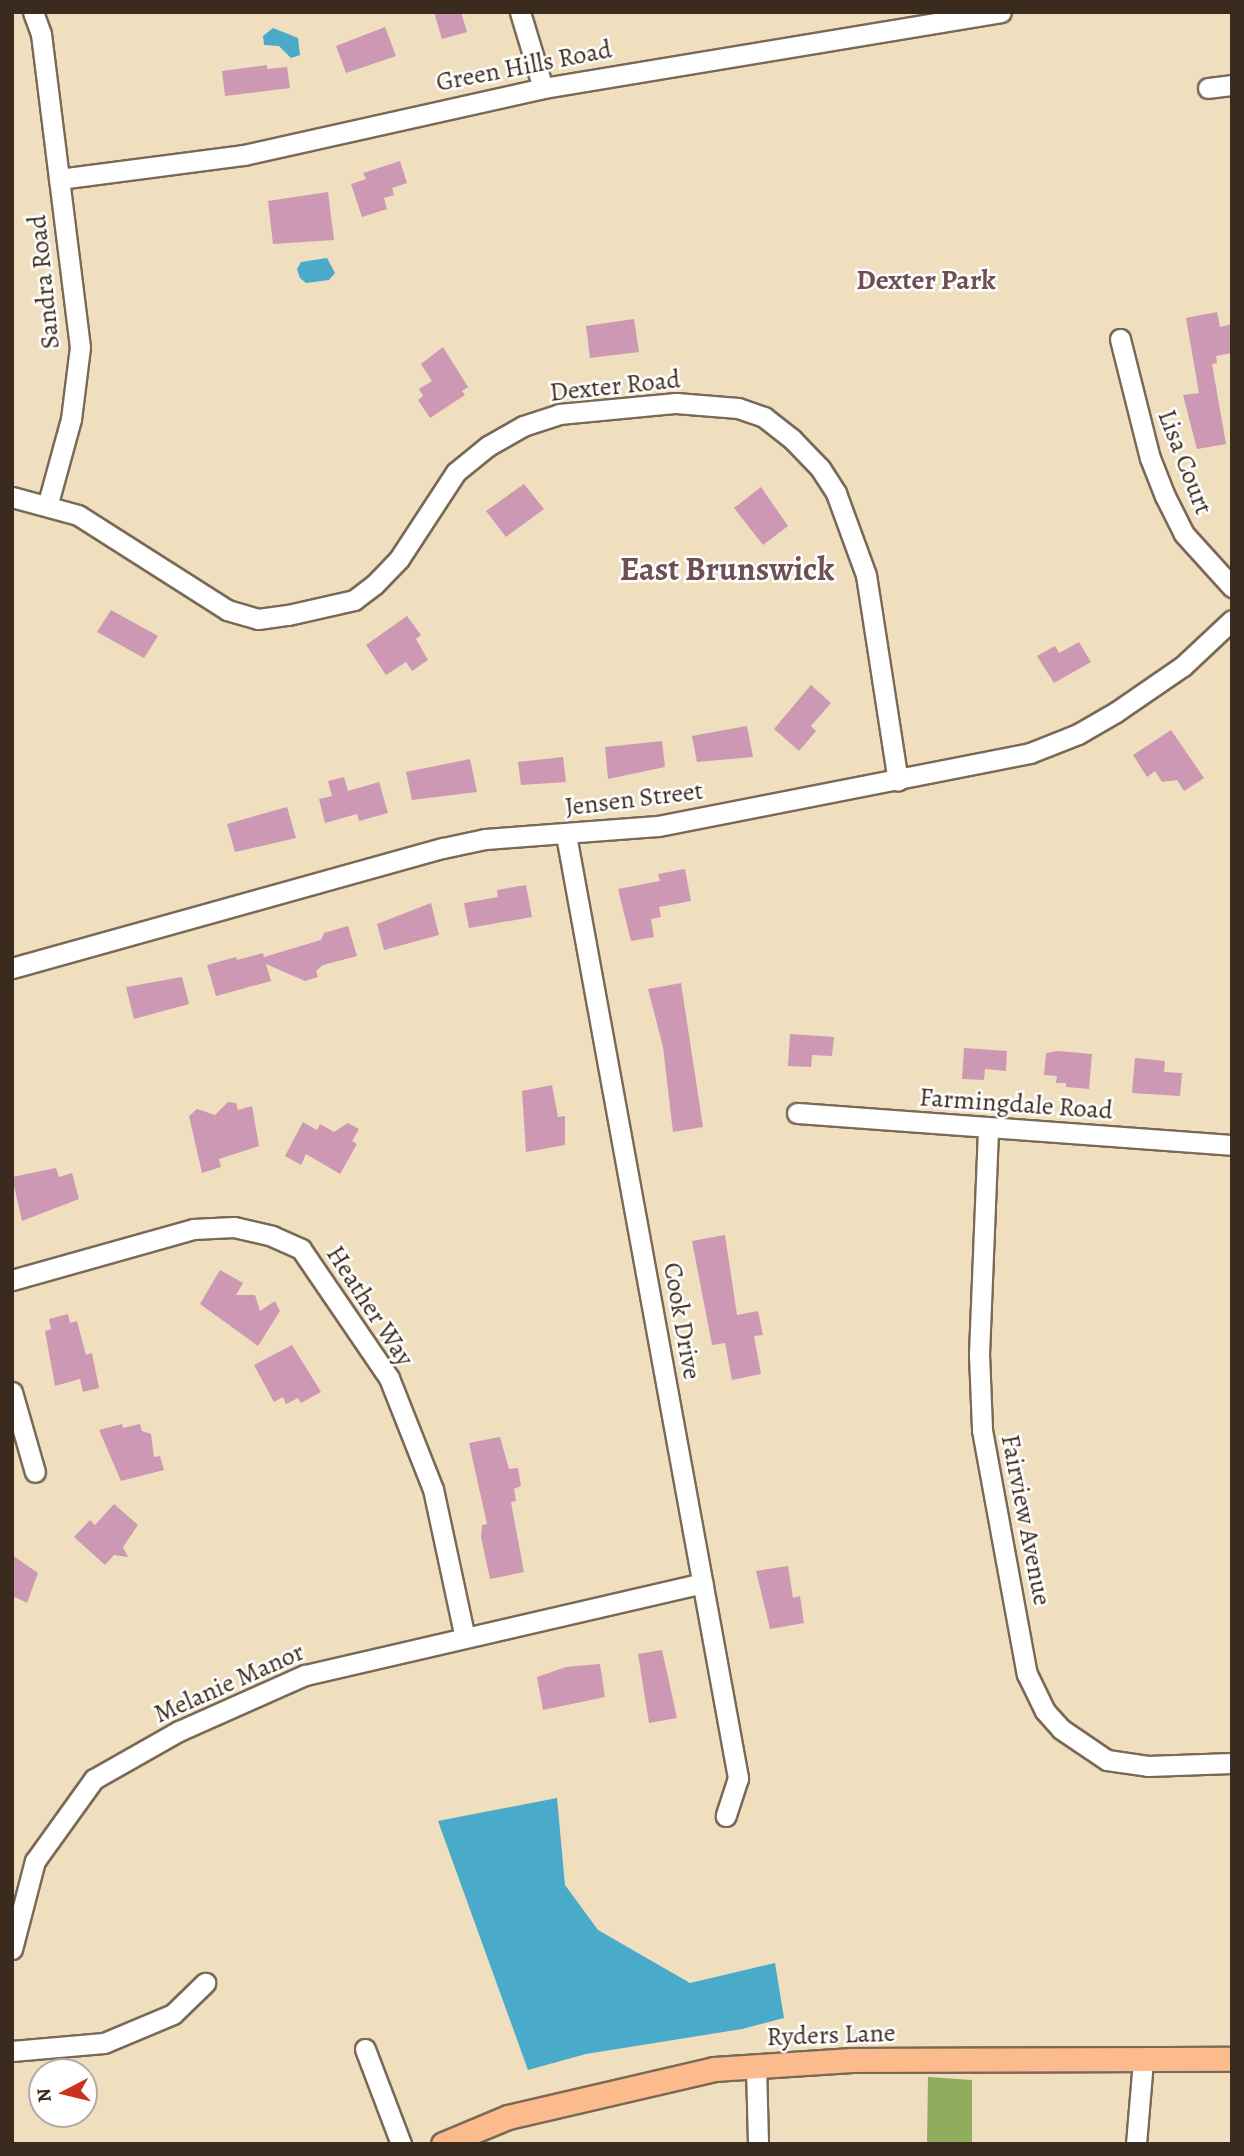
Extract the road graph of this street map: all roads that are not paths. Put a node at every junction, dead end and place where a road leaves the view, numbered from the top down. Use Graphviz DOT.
graph roads {
  1 [pos="33,12"];
  2 [pos="520,12"];
  3 [pos="1001,12"];
  4 [pos="1232,85"];
  5 [pos="543,88"];
  6 [pos="1208,88"];
  7 [pos="59,179"];
  8 [pos="1120,339"];
  9 [pos="12,497"];
  10 [pos="48,503"];
  11 [pos="1232,587"];
  12 [pos="1232,620"];
  13 [pos="898,781"];
  14 [pos="566,835"];
  15 [pos="12,968"];
  16 [pos="797,1113"];
  17 [pos="988,1130"];
  18 [pos="1232,1145"];
  19 [pos="12,1280"];
  20 [pos="12,1392"];
  21 [pos="35,1472"];
  22 [pos="702,1583"];
  23 [pos="465,1638"];
  24 [pos="1232,1763"];
  25 [pos="726,1816"];
  26 [pos="12,1949"];
  27 [pos="205,1983"];
  28 [pos="365,2049"];
  29 [pos="12,2051"];
  30 [pos="1232,2059"];
  31 [pos="1143,2060"];
  32 [pos="757,2066"];
  33 [pos="401,2144"];
  34 [pos="443,2144"];
  35 [pos="758,2144"];
  36 [pos="1136,2144"];
  1 -- 7 [label="street, Sandra Road"];
  2 -- 5 [label="street"];
  3 -- 5 [label="street, Green Hills Road"];
  4 -- 6 [label="street"];
  5 -- 7 [label="street, Green Hills Road"];
  7 -- 10 [label="street, Sandra Road"];
  8 -- 11 [label="street, Lisa Court"];
  9 -- 10 [label="street, Dexter Road"];
  10 -- 13 [label="street, Dexter Road"];
  12 -- 13 [label="street, Jensen Street"];
  13 -- 14 [label="street, Jensen Street"];
  14 -- 15 [label="street, Jensen Street"];
  14 -- 22 [label="street, Cook Drive"];
  16 -- 17 [label="street, Farmingdale Road"];
  17 -- 18 [label="street, Farmingdale Road"];
  17 -- 24 [label="street, Fairview Avenue"];
  19 -- 23 [label="street, Heather Way"];
  20 -- 21 [label="street"];
  22 -- 23 [label="street, Melanie Manor"];
  22 -- 25 [label="street, Cook Drive"];
  23 -- 26 [label="street, Melanie Manor"];
  27 -- 29 [label="street"];
  28 -- 33 [label="street"];
  30 -- 31 [label="main road, Ryders Lane"];
  31 -- 32 [label="main road, Ryders Lane"];
  31 -- 36 [label="street"];
  32 -- 34 [label="main road, Ryders Lane"];
  32 -- 35 [label="street"];
}
